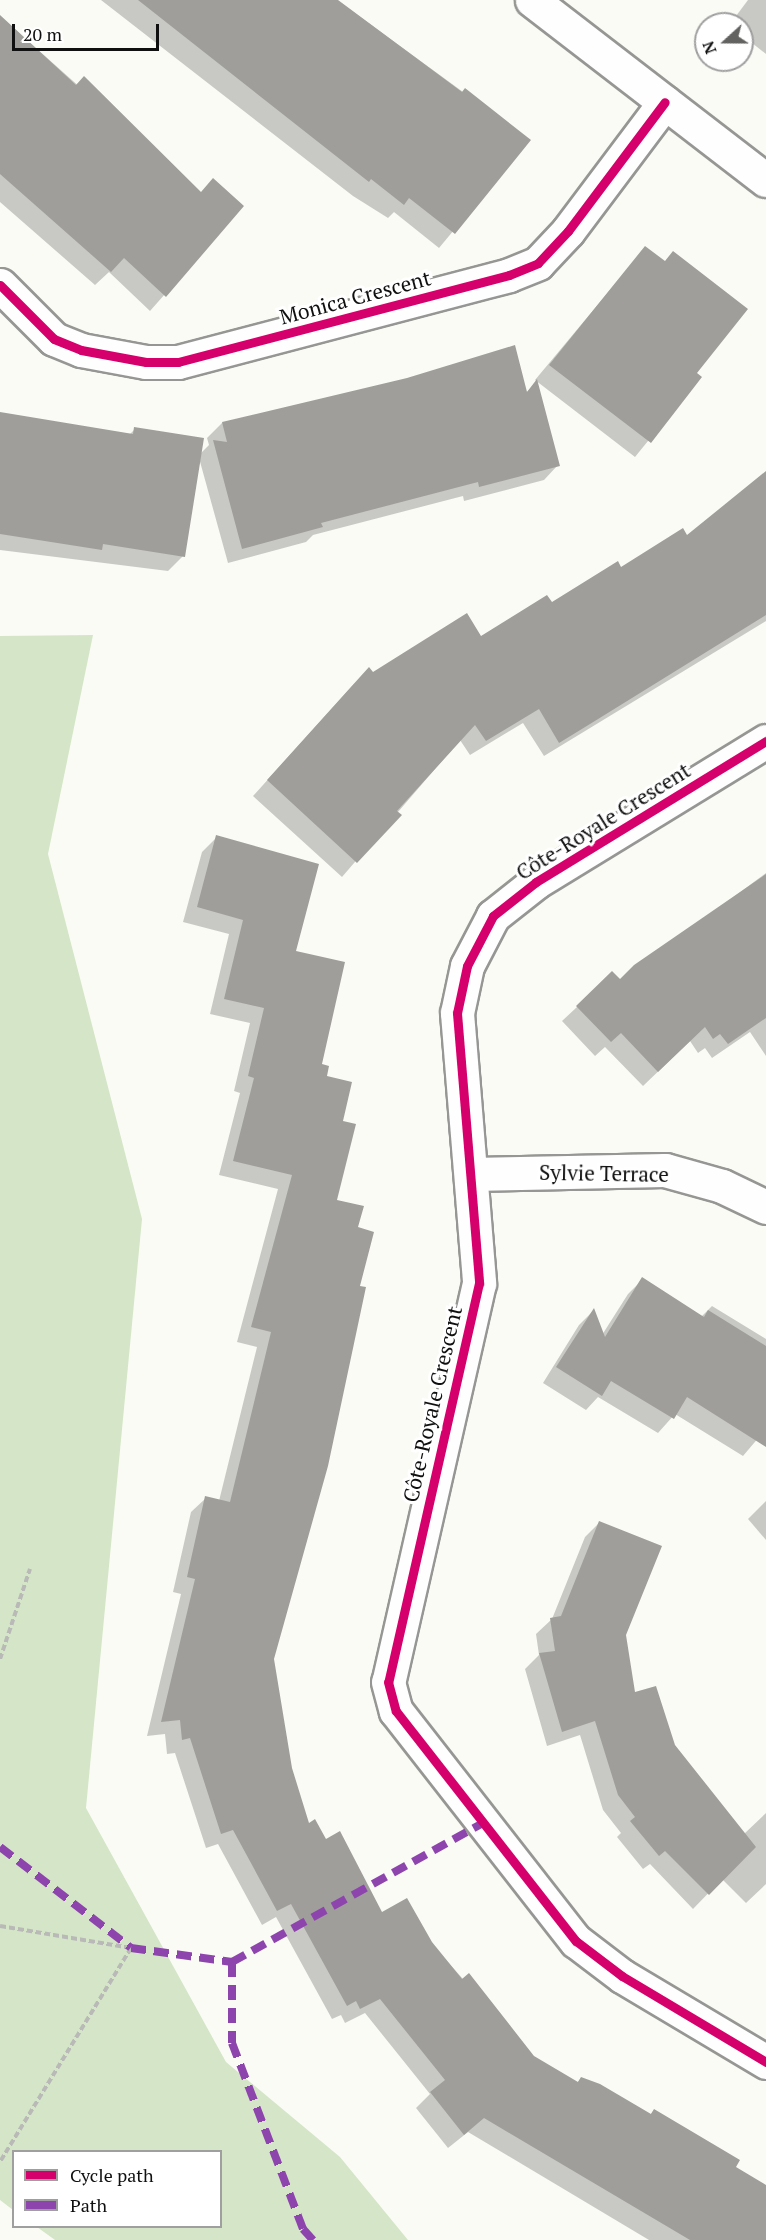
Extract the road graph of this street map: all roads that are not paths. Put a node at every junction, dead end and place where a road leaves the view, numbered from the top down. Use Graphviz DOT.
graph roads {
  1 [pos="532,0"];
  2 [pos="665,102"];
  3 [pos="766,180"];
  4 [pos="0,285"];
  5 [pos="766,741"];
  6 [pos="472,1174"];
  7 [pos="766,1207"];
  8 [pos="766,2062"];
  1 -- 2 [label="street"];
  2 -- 3 [label="street"];
  2 -- 4 [label="street, Monica Crescent"];
  5 -- 6 [label="street, Côte-Royale Crescent"];
  6 -- 7 [label="street, Sylvie Terrace"];
  6 -- 8 [label="street, Côte-Royale Crescent"];
}
